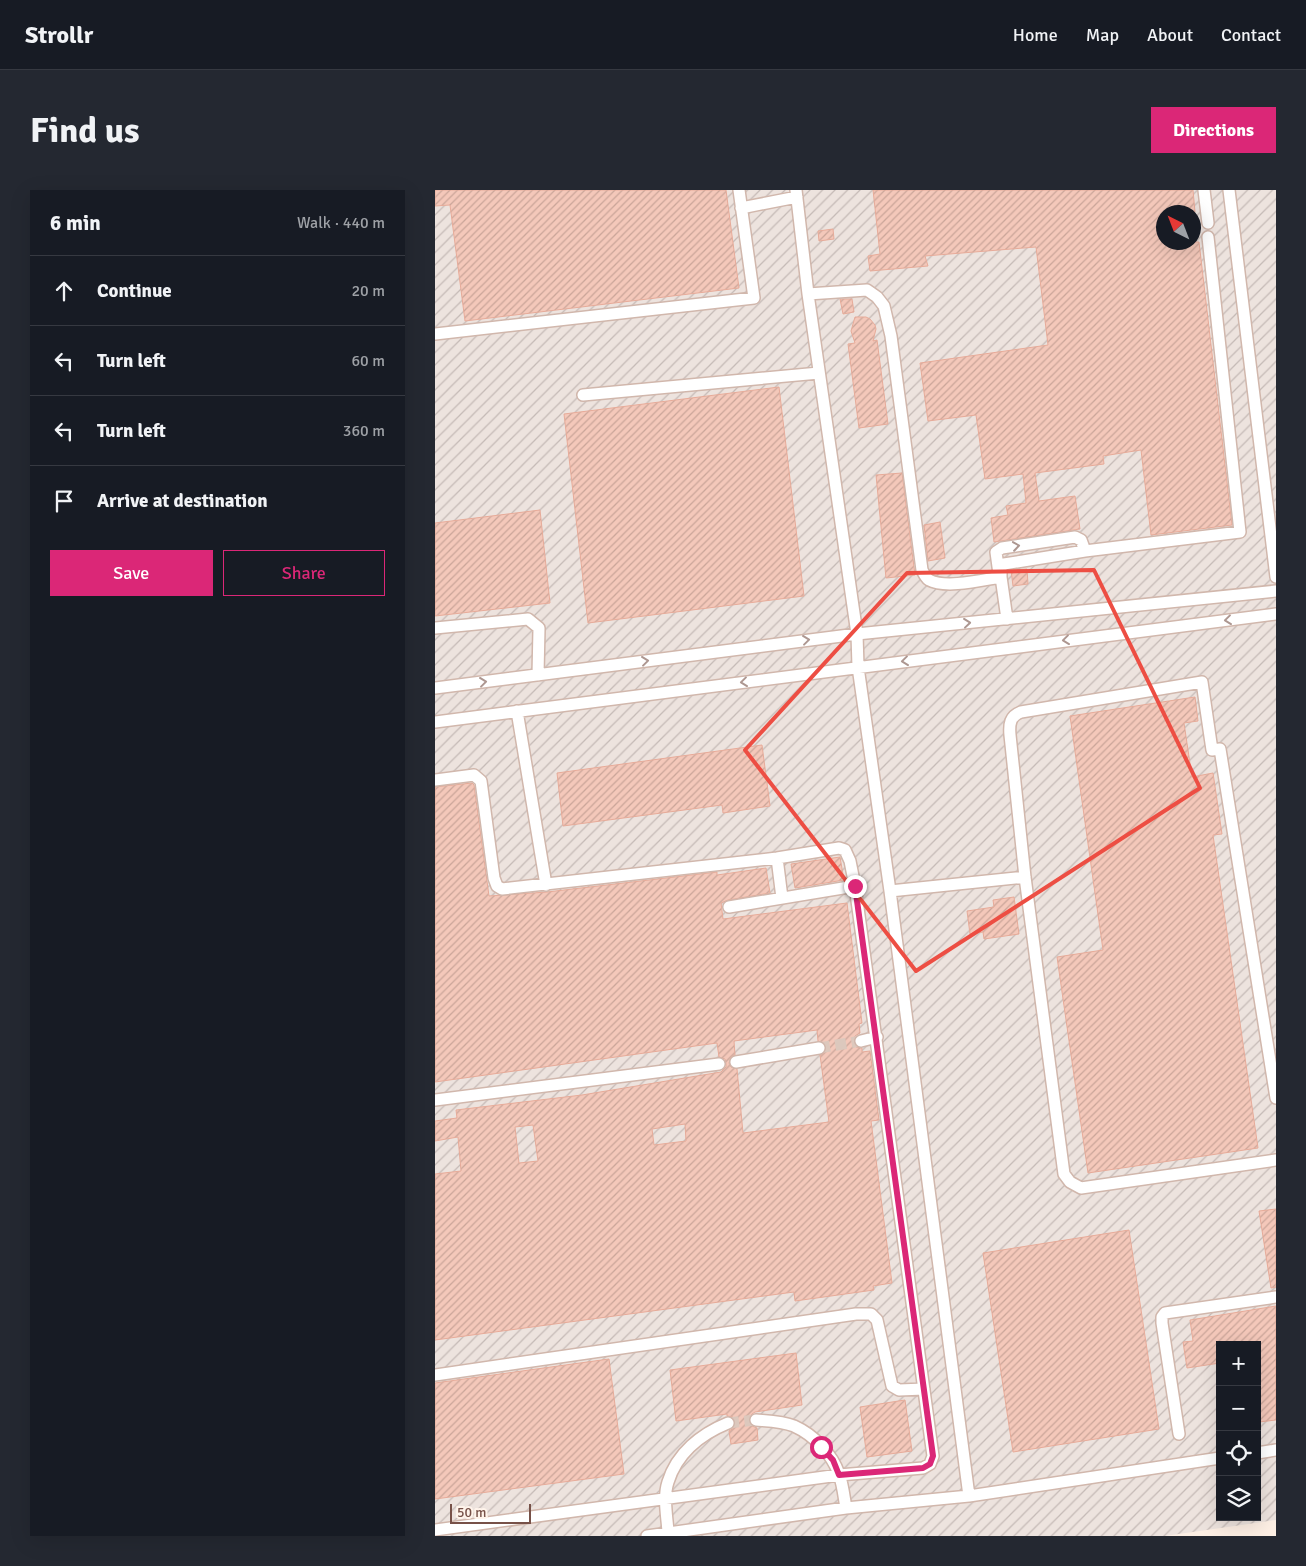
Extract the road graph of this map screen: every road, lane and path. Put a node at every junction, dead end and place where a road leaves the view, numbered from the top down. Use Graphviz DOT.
graph roads {
  1 [pos="739,190"];
  2 [pos="1204,190"];
  3 [pos="1229,190"];
  4 [pos="797,194"];
  5 [pos="741,208"];
  6 [pos="1208,223"];
  7 [pos="1208,237"];
  8 [pos="808,294"];
  9 [pos="435,334"];
  10 [pos="819,373"];
  11 [pos="583,396"];
  12 [pos="1085,551"];
  13 [pos="1276,577"];
  14 [pos="1001,578"];
  15 [pos="1276,591"];
  16 [pos="1276,614"];
  17 [pos="1007,619"];
  18 [pos="435,628"];
  19 [pos="857,634"];
  20 [pos="858,667"];
  21 [pos="538,675"];
  22 [pos="435,688"];
  23 [pos="517,711"];
  24 [pos="435,722"];
  25 [pos="435,780"];
  26 [pos="777,858"];
  27 [pos="1025,877"];
  28 [pos="546,885"];
  29 [pos="855,886"];
  30 [pos="889,891"];
  31 [pos="782,898"];
  32 [pos="729,907"];
  33 [pos="877,1038"];
  34 [pos="861,1041"];
  35 [pos="819,1048"];
  36 [pos="736,1062"];
  37 [pos="719,1064"];
  38 [pos="1276,1098"];
  39 [pos="435,1100"];
  40 [pos="1276,1160"];
  41 [pos="1276,1297"];
  42 [pos="435,1374"];
  43 [pos="924,1389"];
  44 [pos="756,1420"];
  45 [pos="728,1423"];
  46 [pos="1179,1434"];
  47 [pos="1276,1450"];
  48 [pos="1261,1452"];
  49 [pos="1216,1459"];
  50 [pos="839,1475"];
  51 [pos="969,1496"];
  52 [pos="665,1498"];
  53 [pos="846,1508"];
  54 [pos="435,1530"];
  55 [pos="668,1532"];
  56 [pos="647,1536"];
  1 -- 5 [label="street"];
  2 -- 6 [label="street"];
  3 -- 13 [label="street"];
  4 -- 5 [label="street"];
  4 -- 8 [label="street"];
  5 -- 9 [label="street"];
  7 -- 12 [label="street"];
  8 -- 10 [label="street"];
  8 -- 14 [label="street"];
  10 -- 11 [label="street"];
  10 -- 19 [label="street"];
  12 -- 14 [label="street"];
  14 -- 12 [label="street, one-way"];
  14 -- 17 [label="street"];
  15 -- 17 [label="street"];
  16 -- 20 [label="street, one-way"];
  19 -- 17 [label="street, one-way"];
  18 -- 21 [label="street"];
  19 -- 20 [label="street"];
  21 -- 19 [label="street, one-way"];
  20 -- 23 [label="street, one-way"];
  20 -- 30 [label="street"];
  22 -- 21 [label="street, one-way"];
  23 -- 24 [label="street"];
  23 -- 28 [label="street"];
  25 -- 28 [label="street"];
  26 -- 28 [label="street"];
  26 -- 29 [label="street"];
  26 -- 31 [label="street"];
  27 -- 30 [label="street"];
  27 -- 38 [label="street"];
  27 -- 40 [label="street"];
  29 -- 31 [label="street"];
  29 -- 33 [label="street"];
  30 -- 51 [label="street"];
  31 -- 32 [label="street"];
  33 -- 34 [label="street"];
  33 -- 43 [label="street"];
  35 -- 36 [label="street"];
  37 -- 39 [label="street"];
  41 -- 46 [label="street"];
  42 -- 43 [label="street"];
  43 -- 50 [label="street"];
  44 -- 50 [label="street"];
  45 -- 52 [label="street"];
  47 -- 48 [label="street"];
  49 -- 51 [label="street"];
  50 -- 52 [label="street"];
  50 -- 53 [label="street"];
  51 -- 53 [label="street"];
  52 -- 54 [label="street"];
  52 -- 55 [label="street"];
  53 -- 55 [label="street"];
  55 -- 56 [label="street"];
}
